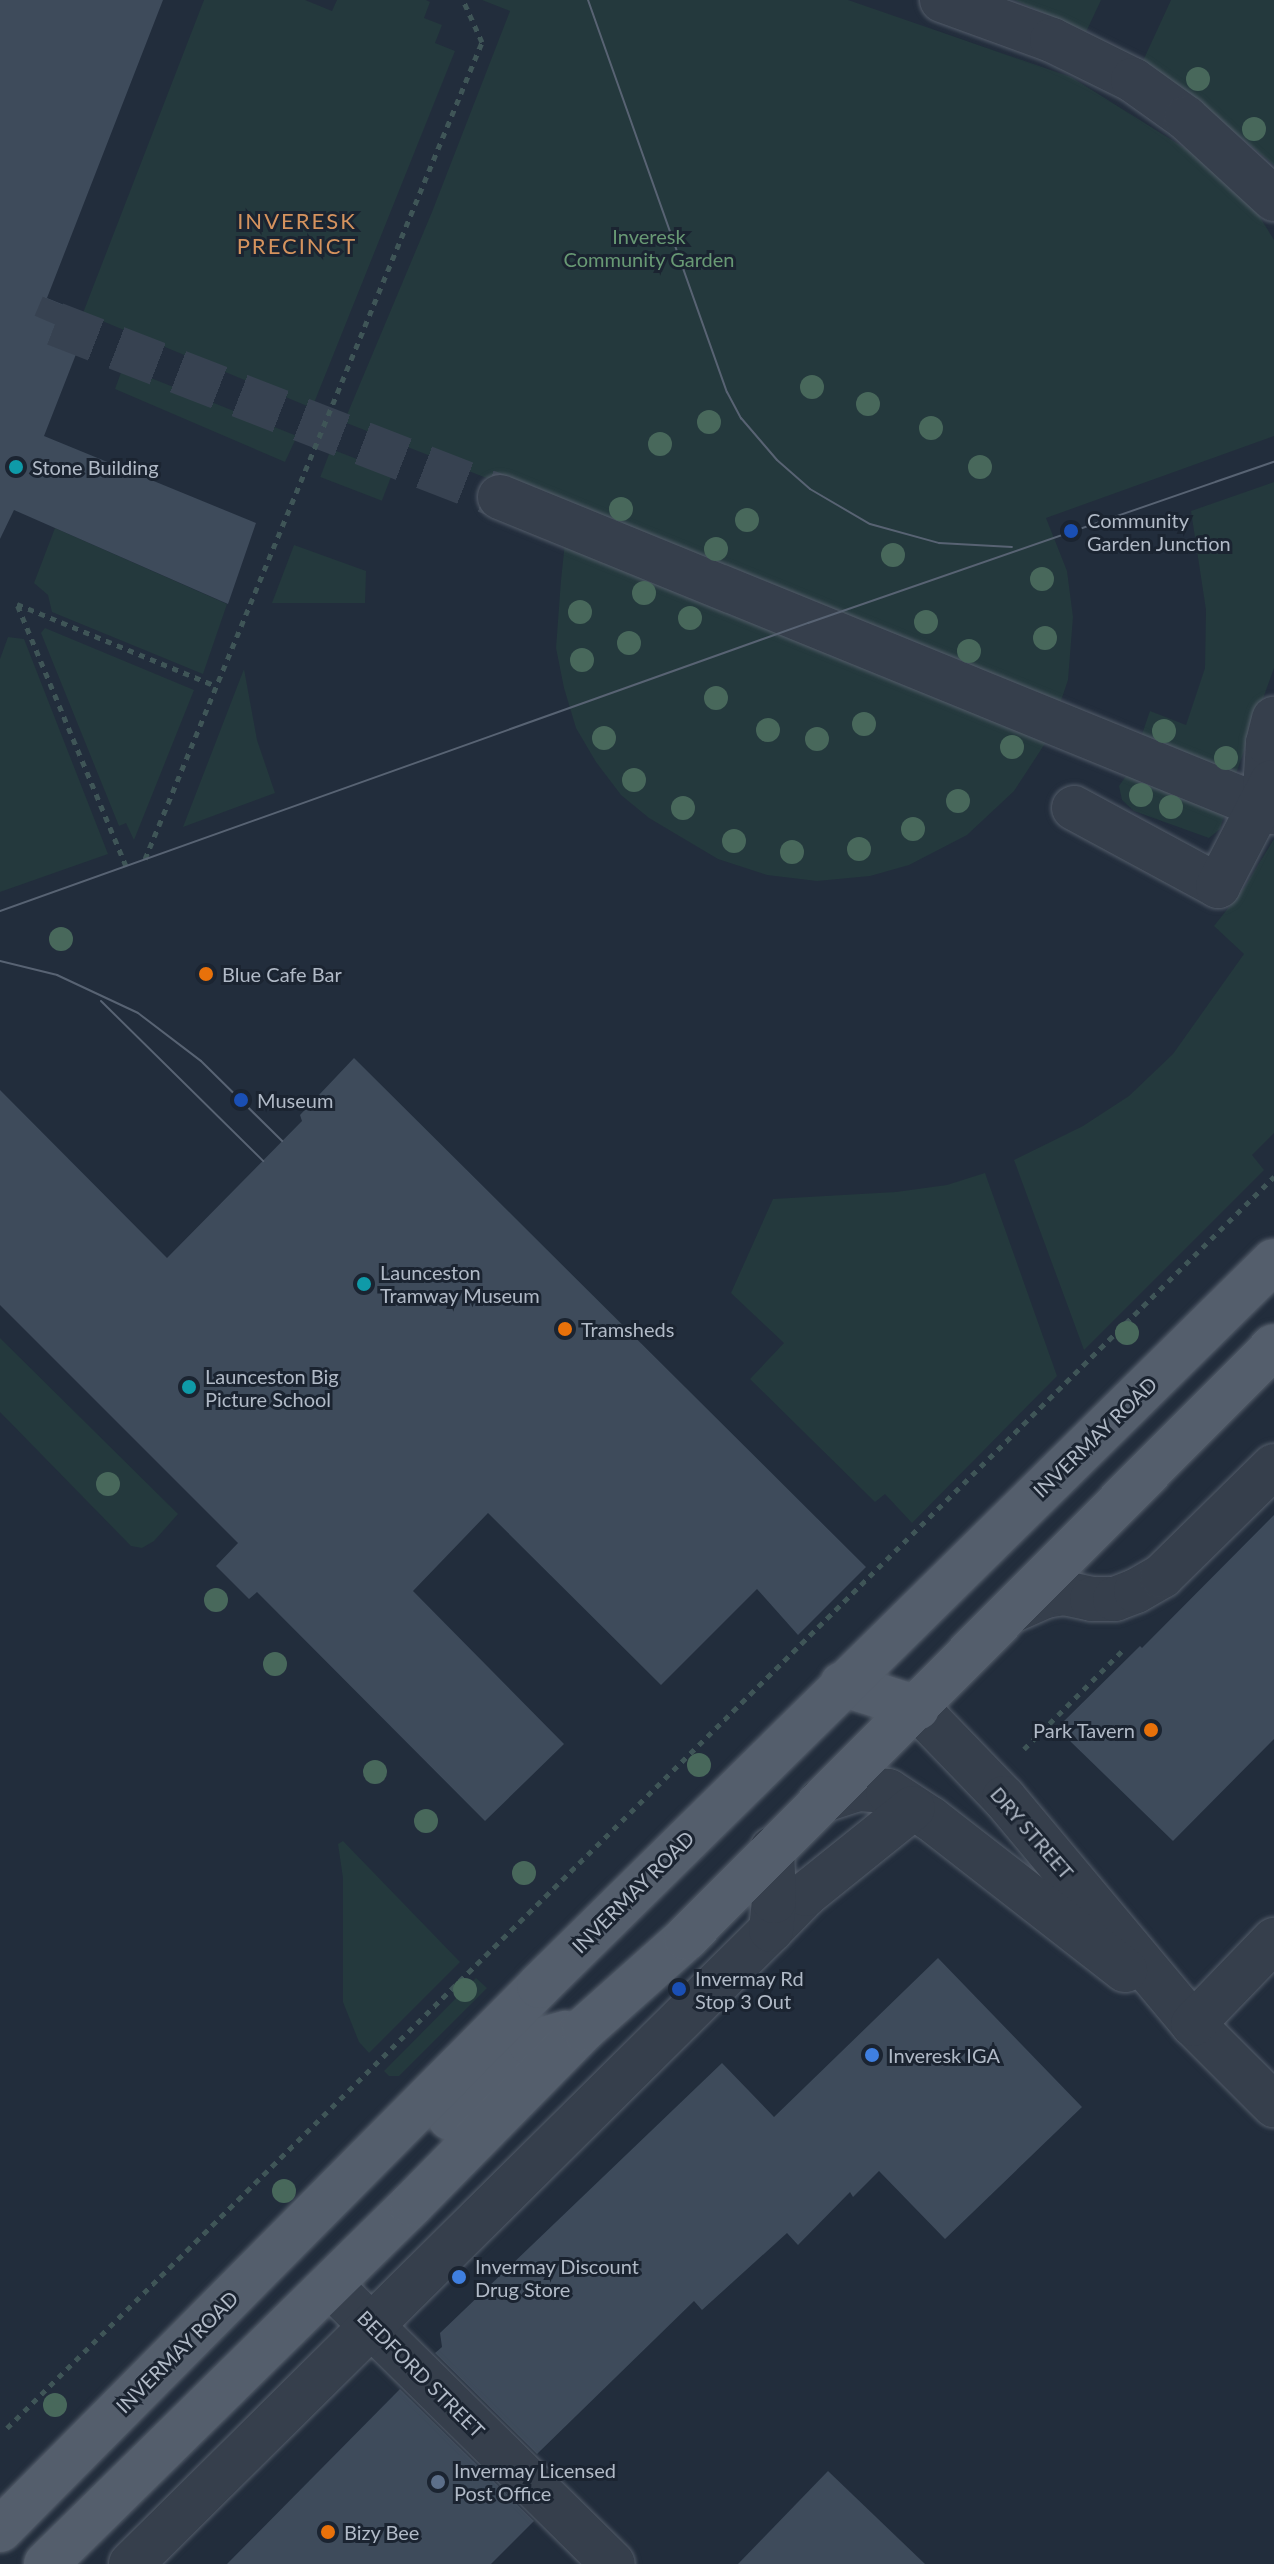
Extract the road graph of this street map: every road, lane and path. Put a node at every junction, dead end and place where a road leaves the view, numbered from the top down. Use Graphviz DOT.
graph roads {
  1 [pos="463,0"];
  2 [pos="942,0"];
  3 [pos="1274,199"];
  4 [pos="500,497"];
  5 [pos="216,686"];
  6 [pos="1274,719"];
  7 [pos="1268,797"];
  8 [pos="1074,808"];
  9 [pos="145,859"];
  10 [pos="126,866"];
  11 [pos="1274,1177"];
  12 [pos="1274,1261"];
  13 [pos="1274,1346"];
  14 [pos="1274,1466"];
  15 [pos="1014,1610"];
  16 [pos="842,1684"];
  17 [pos="917,1708"];
  18 [pos="821,1801"];
  19 [pos="913,1808"];
  20 [pos="772,1849"];
  21 [pos="771,1930"];
  22 [pos="1274,1940"];
  23 [pos="1193,2024"];
  24 [pos="584,2029"];
  25 [pos="1274,2105"];
  26 [pos="382,2145"];
  27 [pos="330,2285"];
  28 [pos="373,2327"];
  29 [pos="7,2428"];
  30 [pos="90,2439"];
  31 [pos="0,2530"];
  32 [pos="46,2564"];
  33 [pos="131,2564"];
  34 [pos="613,2564"];
  1 -- 5 [label="path"];
  2 -- 3 [label="street"];
  4 -- 7 [label="street"];
  5 -- 9 [label="path"];
  5 -- 10 [label="path"];
  6 -- 7 [label="street"];
  7 -- 8 [label="street"];
  11 -- 29 [label="path"];
  12 -- 16 [label="main road, INVERMAY ROAD"];
  13 -- 15 [label="main road"];
  14 -- 15 [label="street"];
  15 -- 17 [label="main road"];
  16 -- 17 [label="main road, DRY STREET"];
  16 -- 26 [label="main road, INVERMAY ROAD"];
  17 -- 18 [label="main road"];
  17 -- 23 [label="street, DRY STREET"];
  18 -- 19 [label="street, DRY STREET"];
  18 -- 20 [label="main road"];
  19 -- 21 [label="street"];
  19 -- 23 [label="street, DRY STREET"];
  20 -- 21 [label="street"];
  20 -- 24 [label="main road"];
  21 -- 28 [label="street"];
  22 -- 23 [label="street"];
  23 -- 25 [label="street, DRY STREET"];
  24 -- 26 [label="main road"];
  24 -- 27 [label="main road"];
  26 -- 30 [label="main road, INVERMAY ROAD"];
  27 -- 28 [label="street, BEDFORD STREET"];
  27 -- 30 [label="main road"];
  27 -- 32 [label="main road"];
  28 -- 33 [label="street"];
  28 -- 34 [label="street, BEDFORD STREET"];
  30 -- 31 [label="main road, INVERMAY ROAD"];
}
